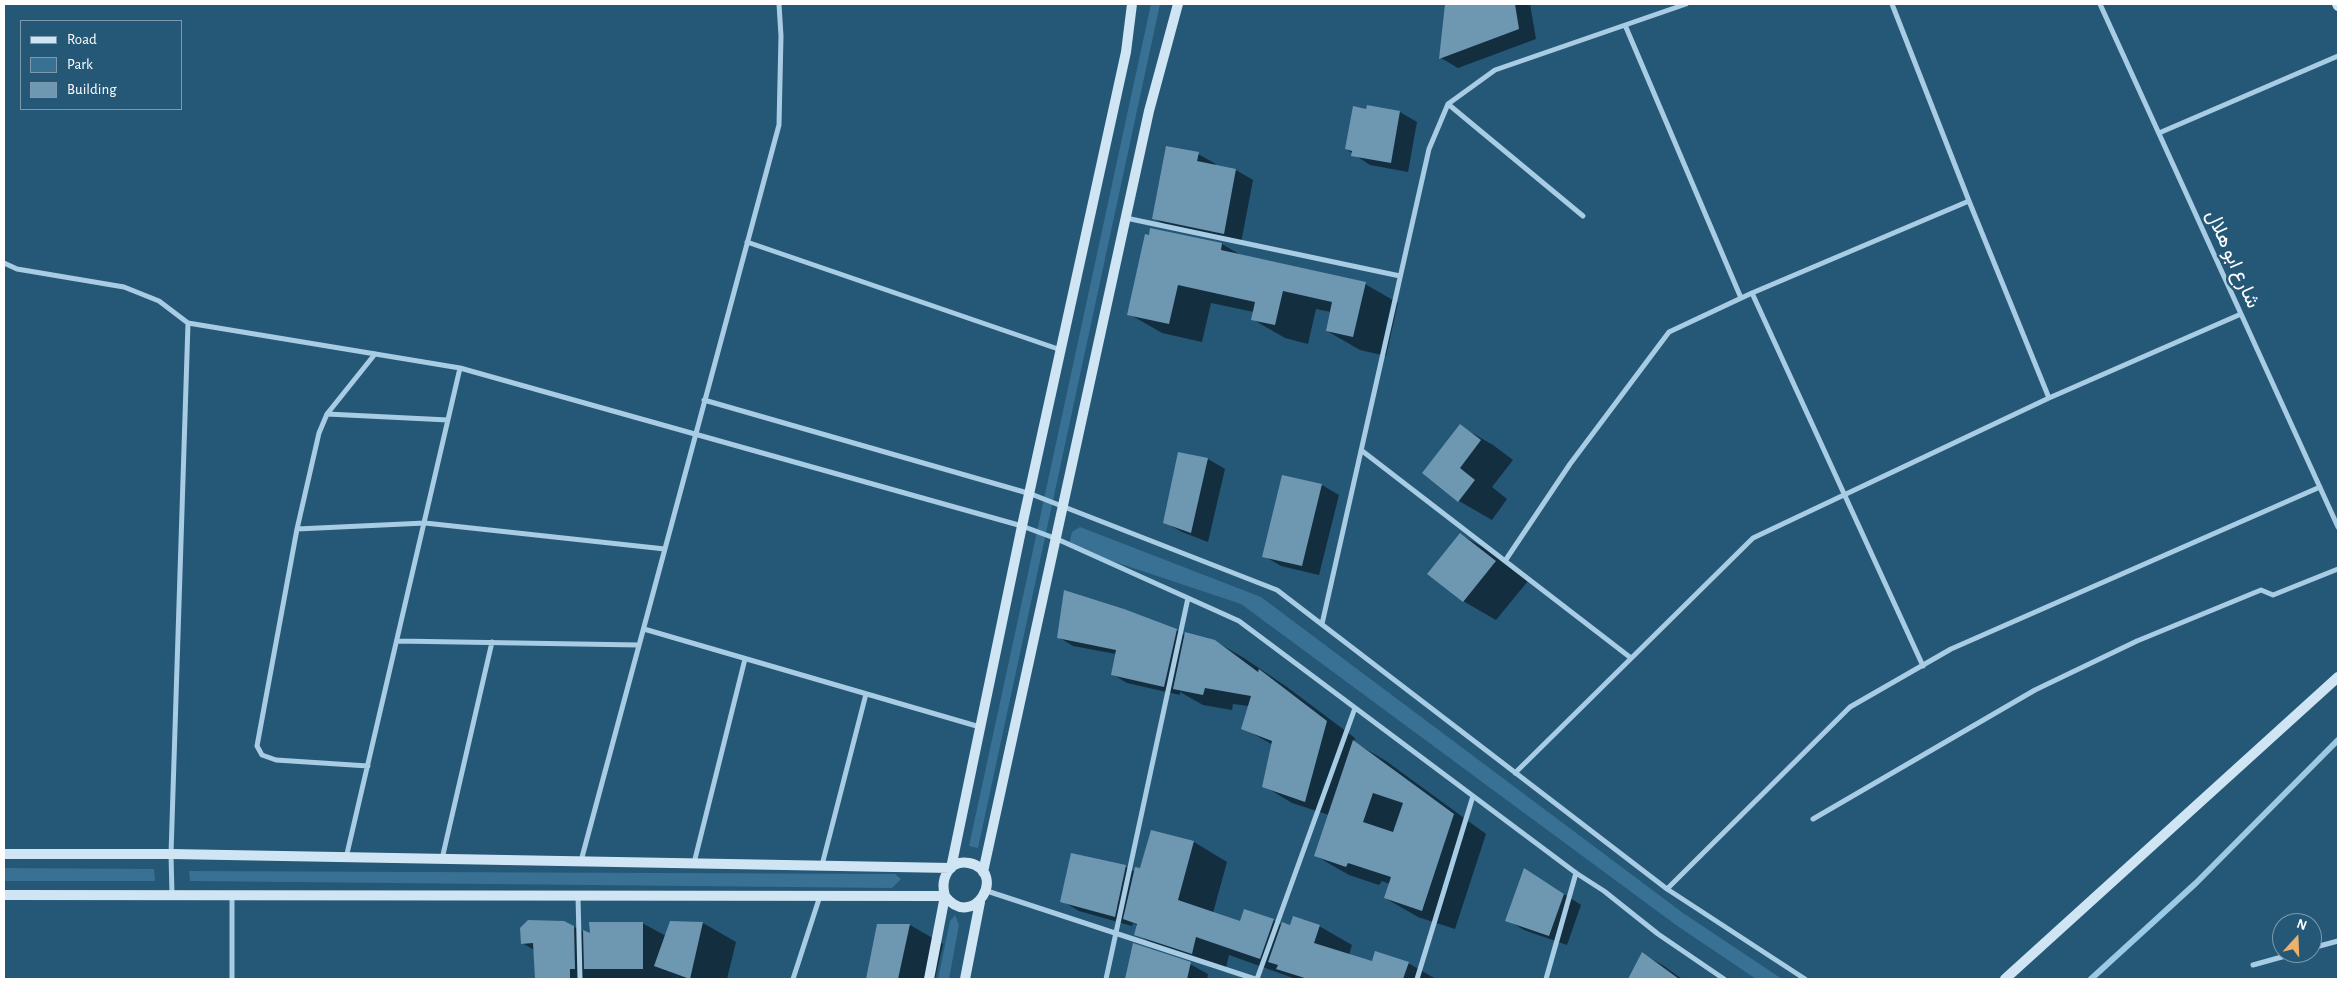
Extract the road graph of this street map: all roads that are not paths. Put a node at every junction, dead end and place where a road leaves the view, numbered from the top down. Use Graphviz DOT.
graph roads {
  1 [pos="779,4"];
  2 [pos="1132,4"];
  3 [pos="1178,4"];
  4 [pos="1686,4"];
  5 [pos="1892,4"];
  6 [pos="2100,4"];
  7 [pos="1625,25"];
  8 [pos="2338,56"];
  9 [pos="1448,104"];
  10 [pos="2159,133"];
  11 [pos="1969,201"];
  12 [pos="1583,216"];
  13 [pos="1126,218"];
  14 [pos="747,242"];
  15 [pos="4,263"];
  16 [pos="1400,276"];
  17 [pos="1752,293"];
  18 [pos="1741,298"];
  19 [pos="2241,314"];
  20 [pos="188,323"];
  21 [pos="1062,351"];
  22 [pos="375,354"];
  23 [pos="460,368"];
  24 [pos="2049,398"];
  25 [pos="704,400"];
  26 [pos="326,414"];
  27 [pos="448,420"];
  28 [pos="696,434"];
  29 [pos="1361,450"];
  30 [pos="2320,487"];
  31 [pos="1031,494"];
  32 [pos="1845,495"];
  33 [pos="1064,505"];
  34 [pos="425,523"];
  35 [pos="1022,526"];
  36 [pos="2338,528"];
  37 [pos="297,529"];
  38 [pos="1057,539"];
  39 [pos="665,549"];
  40 [pos="1506,562"];
  41 [pos="2338,569"];
  42 [pos="1188,598"];
  43 [pos="1322,624"];
  44 [pos="644,630"];
  45 [pos="397,641"];
  46 [pos="492,642"];
  47 [pos="640,645"];
  48 [pos="1631,658"];
  49 [pos="745,659"];
  50 [pos="1923,666"];
  51 [pos="2338,678"];
  52 [pos="866,694"];
  53 [pos="1356,708"];
  54 [pos="980,727"];
  55 [pos="368,766"];
  56 [pos="1515,772"];
  57 [pos="1473,796"];
  58 [pos="1812,819"];
  59 [pos="4,854"];
  60 [pos="170,854"];
  61 [pos="346,858"];
  62 [pos="442,859"];
  63 [pos="581,861"];
  64 [pos="694,863"];
  65 [pos="822,865"];
  66 [pos="951,868"];
  67 [pos="984,872"];
  68 [pos="1576,873"];
  69 [pos="1667,889"];
  70 [pos="987,891"];
  71 [pos="4,895"];
  72 [pos="172,896"];
  73 [pos="232,896"];
  74 [pos="578,896"];
  75 [pos="820,896"];
  76 [pos="945,896"];
  77 [pos="980,902"];
  78 [pos="1115,934"];
  79 [pos="2338,941"];
  80 [pos="2322,945"];
  81 [pos="2272,960"];
  82 [pos="2253,965"];
  83 [pos="232,979"];
  84 [pos="580,979"];
  85 [pos="793,979"];
  86 [pos="929,979"];
  87 [pos="965,979"];
  88 [pos="1106,979"];
  89 [pos="1256,979"];
  90 [pos="1417,979"];
  91 [pos="1546,979"];
  92 [pos="1724,979"];
  93 [pos="1806,979"];
  94 [pos="2005,979"];
  1 -- 14 [label="street"];
  2 -- 21 [label="main road"];
  3 -- 13 [label="main road"];
  4 -- 7 [label="street"];
  5 -- 11 [label="street"];
  6 -- 10 [label="street, شارع ابو هلال"];
  7 -- 9 [label="street"];
  7 -- 18 [label="street"];
  8 -- 10 [label="street"];
  9 -- 12 [label="street"];
  9 -- 16 [label="street"];
  10 -- 19 [label="street, شارع ابو هلال"];
  11 -- 17 [label="street"];
  11 -- 24 [label="street"];
  13 -- 16 [label="street"];
  13 -- 33 [label="main road"];
  14 -- 21 [label="street"];
  14 -- 25 [label="street"];
  15 -- 20 [label="street"];
  16 -- 29 [label="street"];
  17 -- 18 [label="street"];
  17 -- 32 [label="street"];
  18 -- 40 [label="street"];
  19 -- 24 [label="street"];
  19 -- 30 [label="street, شارع ابو هلال"];
  20 -- 22 [label="street"];
  20 -- 60 [label="street"];
  21 -- 31 [label="main road"];
  22 -- 23 [label="street"];
  22 -- 26 [label="street"];
  23 -- 27 [label="street"];
  23 -- 28 [label="street"];
  24 -- 32 [label="street"];
  25 -- 28 [label="street"];
  25 -- 31 [label="street"];
  26 -- 27 [label="street"];
  26 -- 37 [label="street"];
  27 -- 34 [label="street"];
  28 -- 35 [label="street"];
  28 -- 39 [label="street"];
  29 -- 40 [label="street"];
  29 -- 43 [label="street"];
  30 -- 36 [label="street, شارع ابو هلال"];
  30 -- 50 [label="street"];
  31 -- 33 [label="street"];
  31 -- 35 [label="main road"];
  32 -- 48 [label="street"];
  32 -- 50 [label="street"];
  33 -- 38 [label="main road"];
  33 -- 43 [label="street"];
  34 -- 37 [label="street"];
  34 -- 39 [label="street"];
  34 -- 45 [label="street"];
  35 -- 38 [label="street"];
  35 -- 54 [label="main road"];
  37 -- 55 [label="street"];
  38 -- 42 [label="street"];
  38 -- 67 [label="main road"];
  39 -- 44 [label="street"];
  40 -- 48 [label="street"];
  41 -- 58 [label="street"];
  42 -- 53 [label="street"];
  42 -- 78 [label="street"];
  43 -- 56 [label="street"];
  44 -- 47 [label="street"];
  44 -- 49 [label="street"];
  45 -- 46 [label="street"];
  45 -- 55 [label="street"];
  46 -- 47 [label="street"];
  46 -- 62 [label="street"];
  47 -- 63 [label="street"];
  48 -- 56 [label="street"];
  49 -- 52 [label="street"];
  49 -- 64 [label="street"];
  50 -- 69 [label="street"];
  51 -- 94 [label="main road"];
  52 -- 54 [label="street"];
  52 -- 65 [label="street"];
  53 -- 57 [label="street"];
  53 -- 89 [label="street"];
  54 -- 66 [label="main road"];
  55 -- 61 [label="street"];
  56 -- 69 [label="street"];
  57 -- 68 [label="street"];
  57 -- 90 [label="street"];
  59 -- 60 [label="main road"];
  60 -- 61 [label="main road"];
  60 -- 72 [label="street"];
  61 -- 62 [label="main road"];
  62 -- 63 [label="main road"];
  63 -- 64 [label="main road"];
  64 -- 65 [label="main road"];
  65 -- 66 [label="main road"];
  66 -- 67 [label="main road"];
  66 -- 76 [label="main road"];
  67 -- 70 [label="main road"];
  68 -- 91 [label="street"];
  68 -- 92 [label="street"];
  69 -- 93 [label="street"];
  70 -- 77 [label="main road"];
  70 -- 78 [label="street"];
  71 -- 72 [label="main road"];
  72 -- 73 [label="main road"];
  73 -- 74 [label="main road"];
  73 -- 83 [label="street"];
  74 -- 75 [label="main road"];
  74 -- 84 [label="street"];
  75 -- 76 [label="main road"];
  75 -- 85 [label="street"];
  76 -- 77 [label="main road"];
  76 -- 86 [label="main road"];
  77 -- 87 [label="main road"];
  78 -- 88 [label="street"];
  78 -- 89 [label="street"];
  79 -- 80 [label="street"];
  81 -- 82 [label="street"];
}
